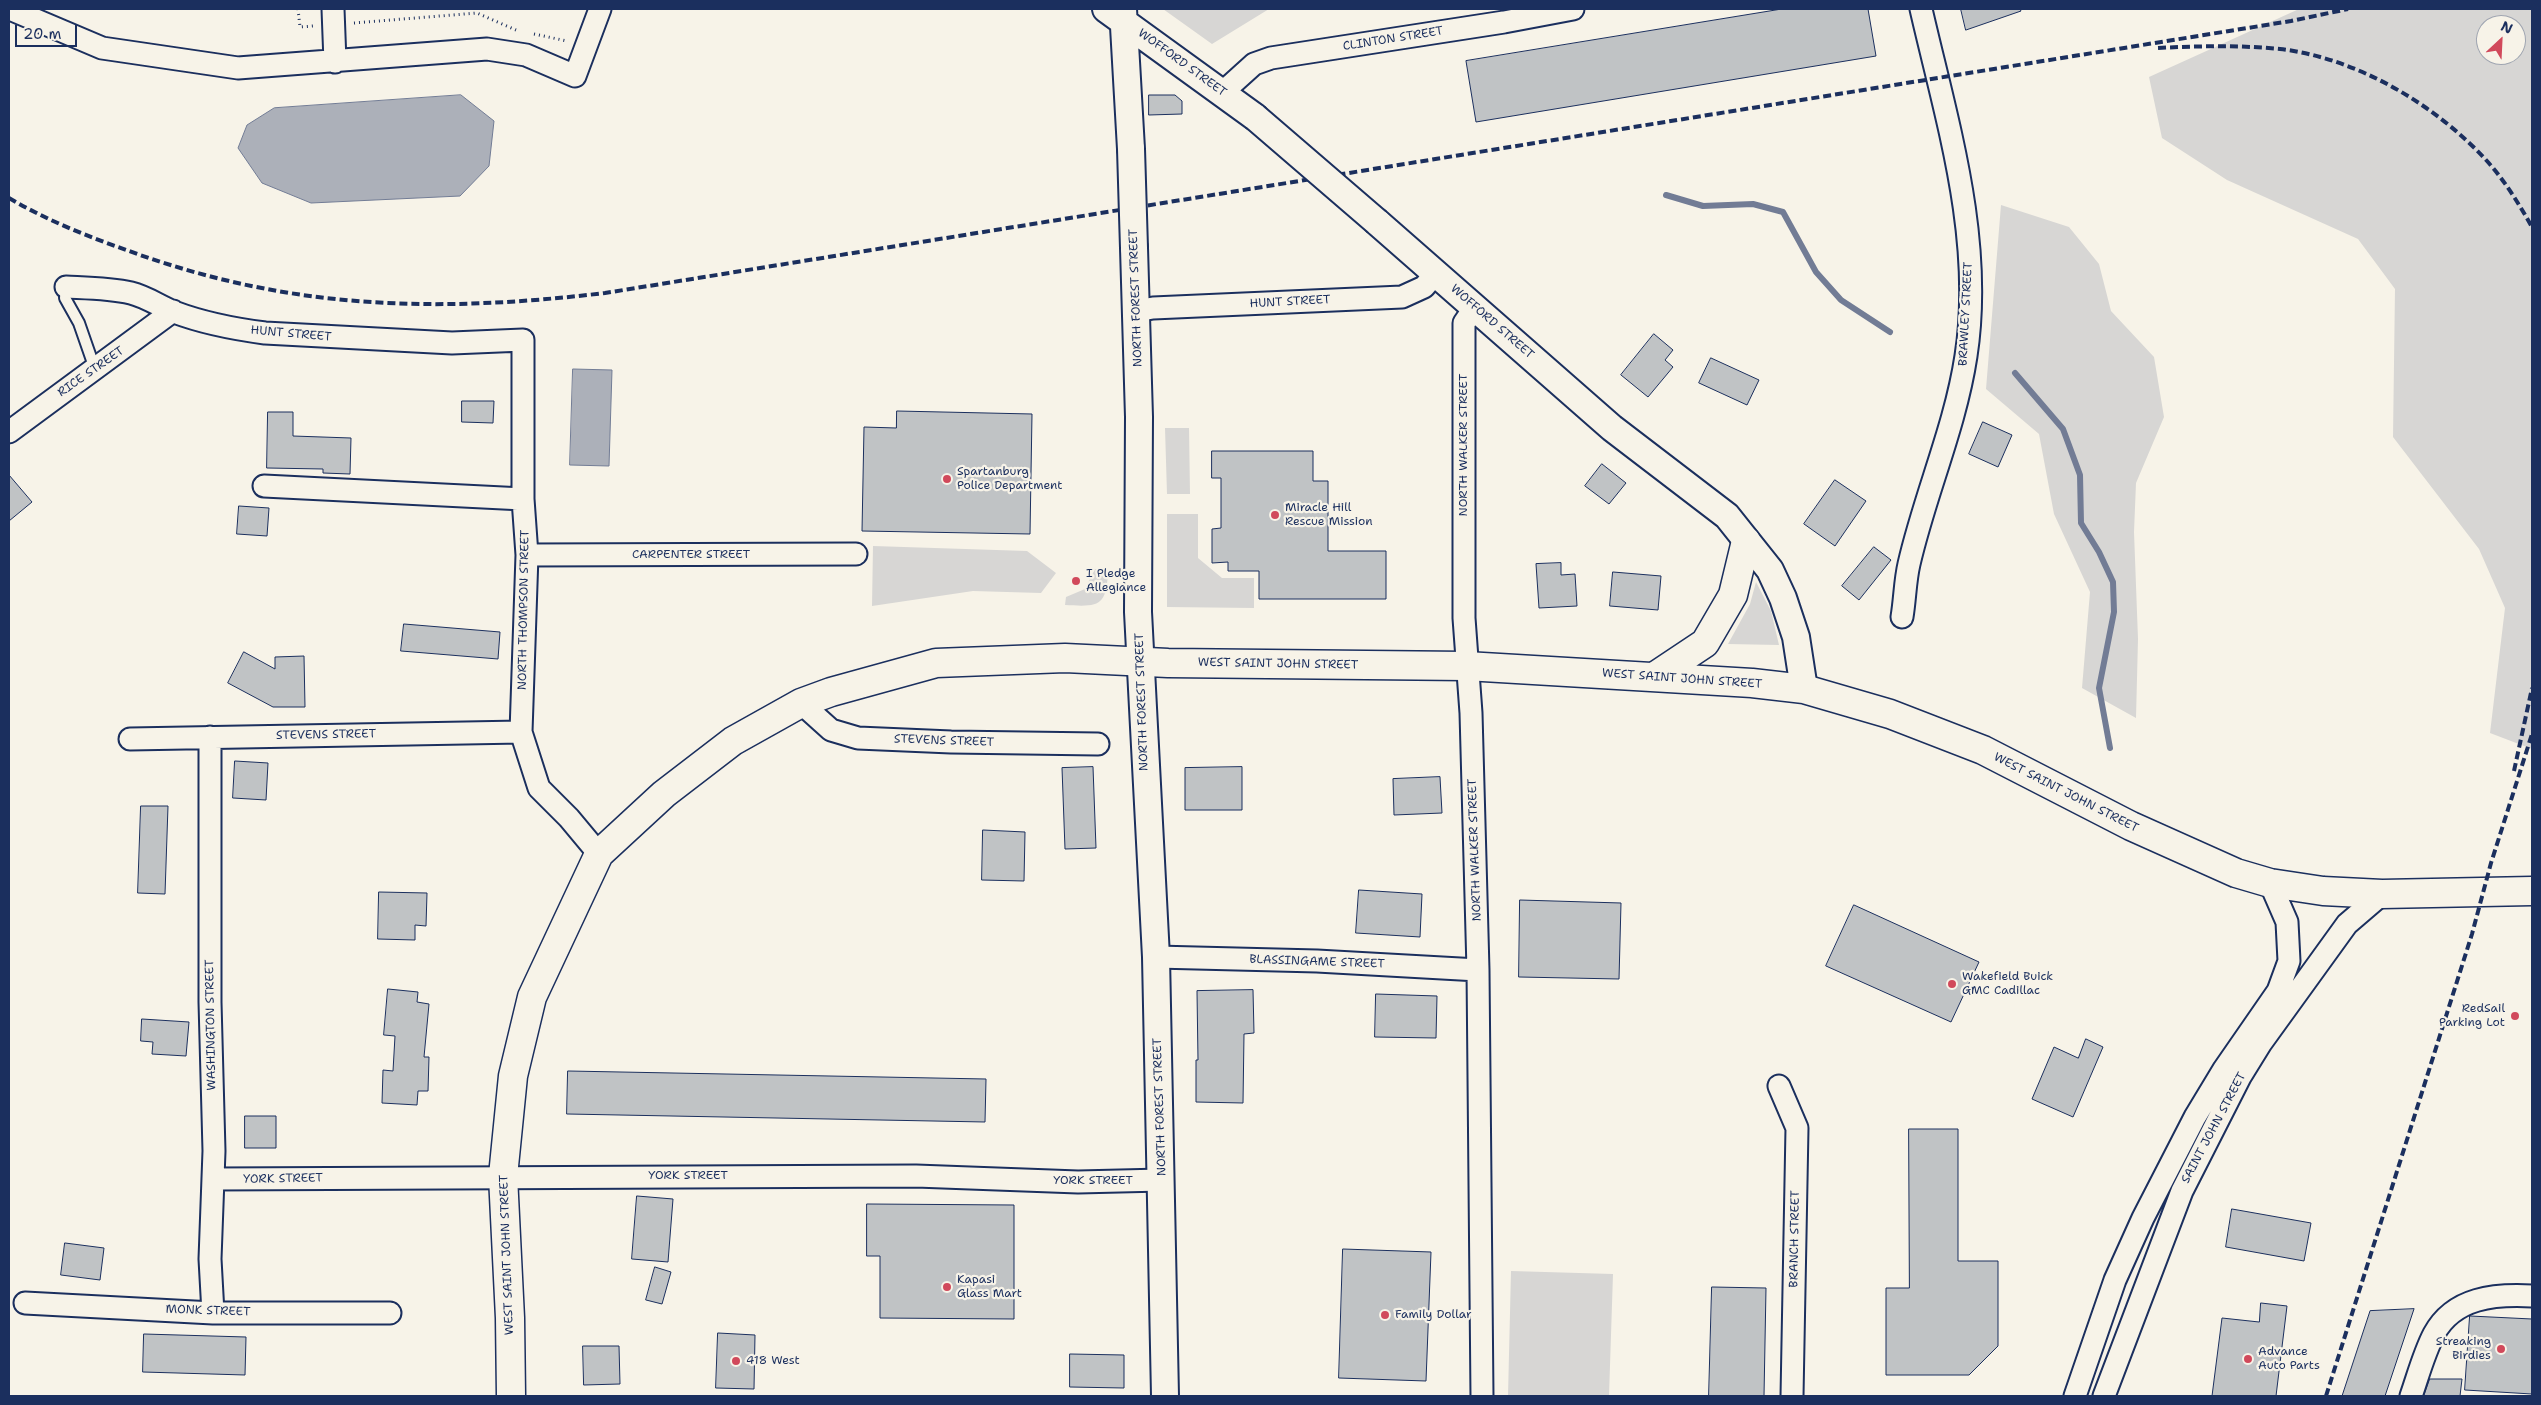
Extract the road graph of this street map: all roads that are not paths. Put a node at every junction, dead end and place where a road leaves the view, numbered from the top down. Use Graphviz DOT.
graph roads {
  1 [pos="10,9"];
  2 [pos="600,9"];
  3 [pos="1574,9"];
  4 [pos="1921,9"];
  5 [pos="1117,13"];
  6 [pos="333,17"];
  7 [pos="335,62"];
  8 [pos="1223,92"];
  9 [pos="1436,273"];
  10 [pos="66,287"];
  11 [pos="1475,307"];
  12 [pos="173,311"];
  13 [pos="1136,311"];
  14 [pos="523,340"];
  15 [pos="95,369"];
  16 [pos="9,432"];
  17 [pos="264,486"];
  18 [pos="523,499"];
  19 [pos="1746,540"];
  20 [pos="527,554"];
  21 [pos="856,554"];
  22 [pos="1902,617"];
  23 [pos="1141,662"];
  24 [pos="1466,666"];
  25 [pos="1654,677"];
  26 [pos="1804,689"];
  27 [pos="801,704"];
  28 [pos="521,732"];
  29 [pos="210,737"];
  30 [pos="130,739"];
  31 [pos="1098,744"];
  32 [pos="599,854"];
  33 [pos="2270,883"];
  34 [pos="2532,891"];
  35 [pos="2382,894"];
  36 [pos="1156,957"];
  37 [pos="1478,970"];
  38 [pos="1779,1086"];
  39 [pos="503,1176"];
  40 [pos="213,1179"];
  41 [pos="1162,1180"];
  42 [pos="2532,1296"];
  43 [pos="25,1303"];
  44 [pos="212,1313"];
  45 [pos="390,1313"];
  46 [pos="511,1396"];
  47 [pos="1165,1396"];
  48 [pos="1482,1396"];
  49 [pos="1792,1396"];
  50 [pos="2074,1396"];
  51 [pos="2104,1396"];
  52 [pos="2411,1396"];
  1 -- 7 [label="street"];
  2 -- 7 [label="street"];
  3 -- 8 [label="street, CLINTON STREET"];
  4 -- 22 [label="street, BRAWLEY STREET"];
  5 -- 8 [label="street, WOFFORD STREET"];
  5 -- 13 [label="street, NORTH FOREST STREET, bridge"];
  6 -- 7 [label="street"];
  8 -- 9 [label="street, WOFFORD STREET, bridge"];
  9 -- 11 [label="street, WOFFORD STREET"];
  9 -- 13 [label="street, HUNT STREET"];
  10 -- 12 [label="street, HUNT STREET"];
  10 -- 15 [label="lane"];
  11 -- 19 [label="street, WOFFORD STREET"];
  11 -- 24 [label="street, NORTH WALKER STREET"];
  12 -- 14 [label="street, HUNT STREET"];
  12 -- 15 [label="street, RICE STREET"];
  13 -- 23 [label="street, NORTH FOREST STREET"];
  14 -- 18 [label="street, NORTH THOMPSON STREET"];
  15 -- 16 [label="street, RICE STREET"];
  17 -- 18 [label="street"];
  18 -- 20 [label="street, NORTH THOMPSON STREET"];
  19 -- 25 [label="main road"];
  19 -- 26 [label="street, WOFFORD STREET"];
  20 -- 21 [label="street, CARPENTER STREET"];
  20 -- 28 [label="street, NORTH THOMPSON STREET"];
  23 -- 24 [label="main road, WEST SAINT JOHN STREET"];
  23 -- 27 [label="main road, WEST SAINT JOHN STREET"];
  23 -- 36 [label="street, NORTH FOREST STREET"];
  24 -- 25 [label="main road, WEST SAINT JOHN STREET"];
  24 -- 37 [label="street, NORTH WALKER STREET"];
  25 -- 26 [label="main road, WEST SAINT JOHN STREET"];
  26 -- 33 [label="main road, WEST SAINT JOHN STREET"];
  27 -- 31 [label="street, STEVENS STREET"];
  27 -- 32 [label="main road, WEST SAINT JOHN STREET"];
  28 -- 29 [label="street, STEVENS STREET"];
  28 -- 32 [label="street, NORTH THOMPSON STREET"];
  29 -- 30 [label="street, STEVENS STREET"];
  29 -- 40 [label="street, WASHINGTON STREET"];
  32 -- 39 [label="main road, WEST SAINT JOHN STREET"];
  33 -- 35 [label="main road, WEST SAINT JOHN STREET"];
  33 -- 50 [label="street, SAINT JOHN STREET"];
  34 -- 35 [label="main road, WEST SAINT JOHN STREET"];
  35 -- 51 [label="street, SAINT JOHN STREET"];
  36 -- 37 [label="street, BLASSINGAME STREET"];
  36 -- 41 [label="street, NORTH FOREST STREET"];
  37 -- 48 [label="street, NORTH WALKER STREET"];
  38 -- 49 [label="street, BRANCH STREET"];
  39 -- 40 [label="street, YORK STREET"];
  39 -- 41 [label="street, YORK STREET"];
  39 -- 46 [label="main road, WEST SAINT JOHN STREET"];
  40 -- 44 [label="street, WASHINGTON STREET"];
  41 -- 47 [label="street, NORTH FOREST STREET"];
  42 -- 52 [label="street"];
  43 -- 44 [label="street, MONK STREET"];
  44 -- 45 [label="street, MONK STREET"];
}
